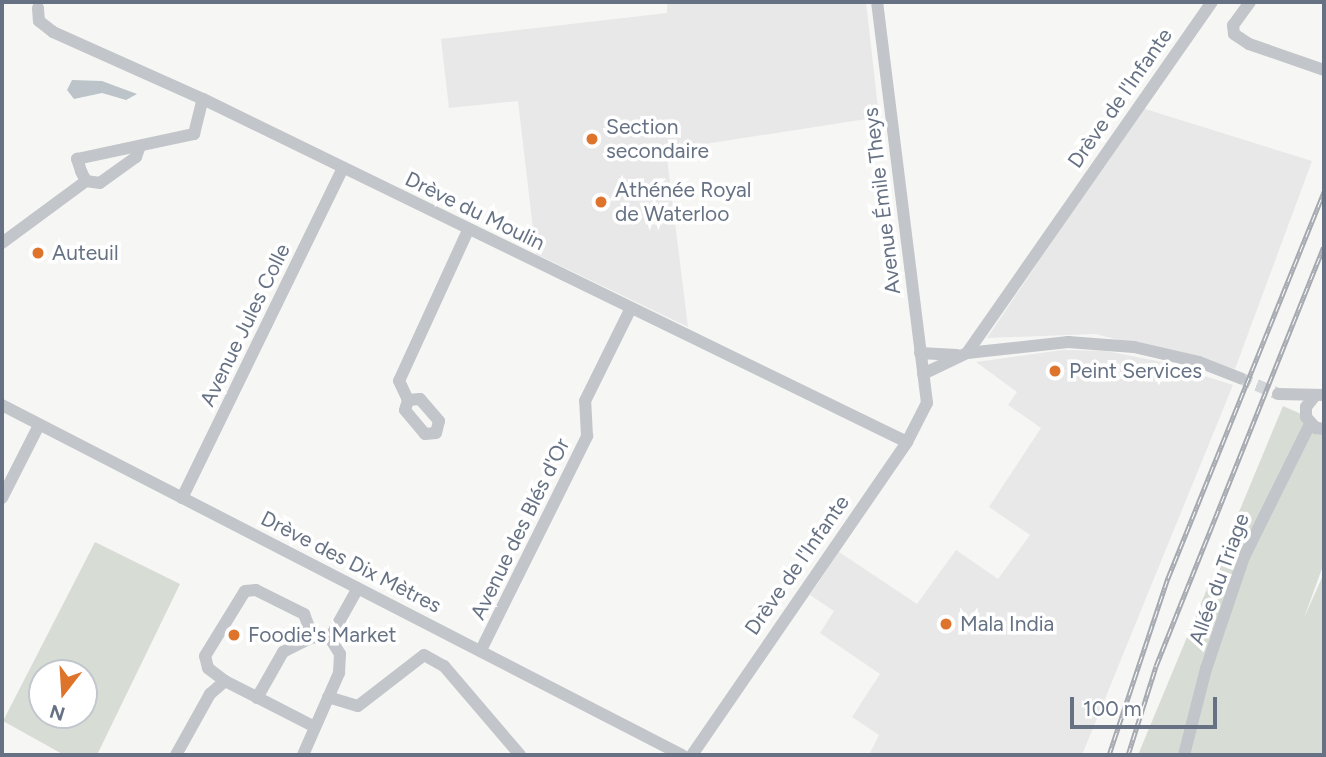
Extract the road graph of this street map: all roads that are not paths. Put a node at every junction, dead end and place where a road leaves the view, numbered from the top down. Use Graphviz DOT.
graph roads {
  1 [pos="877,2"];
  2 [pos="1212,2"];
  3 [pos="1250,2"];
  4 [pos="38,8"];
  5 [pos="1324,70"];
  6 [pos="203,99"];
  7 [pos="140,146"];
  8 [pos="344,168"];
  9 [pos="86,181"];
  10 [pos="468,230"];
  11 [pos="2,243"];
  12 [pos="631,308"];
  13 [pos="920,353"];
  14 [pos="966,353"];
  15 [pos="923,374"];
  16 [pos="1240,378"];
  17 [pos="927,395"];
  18 [pos="1319,396"];
  19 [pos="408,400"];
  20 [pos="2,405"];
  21 [pos="1308,420"];
  22 [pos="39,425"];
  23 [pos="1324,429"];
  24 [pos="907,442"];
  25 [pos="2,498"];
  26 [pos="181,498"];
  27 [pos="358,588"];
  28 [pos="313,637"];
  29 [pos="330,638"];
  30 [pos="481,650"];
  31 [pos="225,681"];
  32 [pos="328,697"];
  33 [pos="257,698"];
  34 [pos="315,727"];
  35 [pos="176,755"];
  36 [pos="303,755"];
  37 [pos="520,755"];
  38 [pos="682,755"];
  39 [pos="692,755"];
  40 [pos="1184,755"];
  1 -- 13 [label="street, Avenue Émile Theys"];
  2 -- 14 [label="street, Drève de l'Infante"];
  3 -- 5 [label="street"];
  4 -- 6 [label="street, Drève du Moulin"];
  6 -- 7 [label="street"];
  6 -- 8 [label="street, Drève du Moulin"];
  7 -- 9 [label="street"];
  7 -- 9 [label="street"];
  8 -- 10 [label="street, Drève du Moulin"];
  8 -- 26 [label="street, Avenue Jules Colle"];
  9 -- 11 [label="street"];
  10 -- 12 [label="street, Drève du Moulin"];
  10 -- 19 [label="street"];
  12 -- 24 [label="street, Drève du Moulin"];
  12 -- 30 [label="street, Avenue des Blés d'Or"];
  13 -- 14 [label="street"];
  13 -- 15 [label="street, Avenue Émile Theys"];
  14 -- 15 [label="street, Drève de l'Infante"];
  14 -- 16 [label="street"];
  15 -- 17 [label="street, Avenue Émile Theys"];
  17 -- 24 [label="street, Drève de l'Infante"];
  18 -- 21 [label="street, Allée du Triage"];
  18 -- 21 [label="street"];
  20 -- 22 [label="street, Drève des Dix Mètres"];
  21 -- 23 [label="street"];
  21 -- 40 [label="street, Allée du Triage"];
  22 -- 25 [label="street"];
  22 -- 26 [label="street, Drève des Dix Mètres"];
  24 -- 39 [label="street, Drève de l'Infante"];
  26 -- 27 [label="street, Drève des Dix Mètres"];
  27 -- 29 [label="street"];
  27 -- 30 [label="street, Drève des Dix Mètres"];
  28 -- 29 [label="street"];
  28 -- 31 [label="street"];
  28 -- 33 [label="street"];
  29 -- 32 [label="street"];
  30 -- 38 [label="street, Drève des Dix Mètres"];
  31 -- 33 [label="street"];
  31 -- 35 [label="street"];
  32 -- 34 [label="street"];
  32 -- 37 [label="street"];
  33 -- 34 [label="street"];
  34 -- 36 [label="street"];
}
